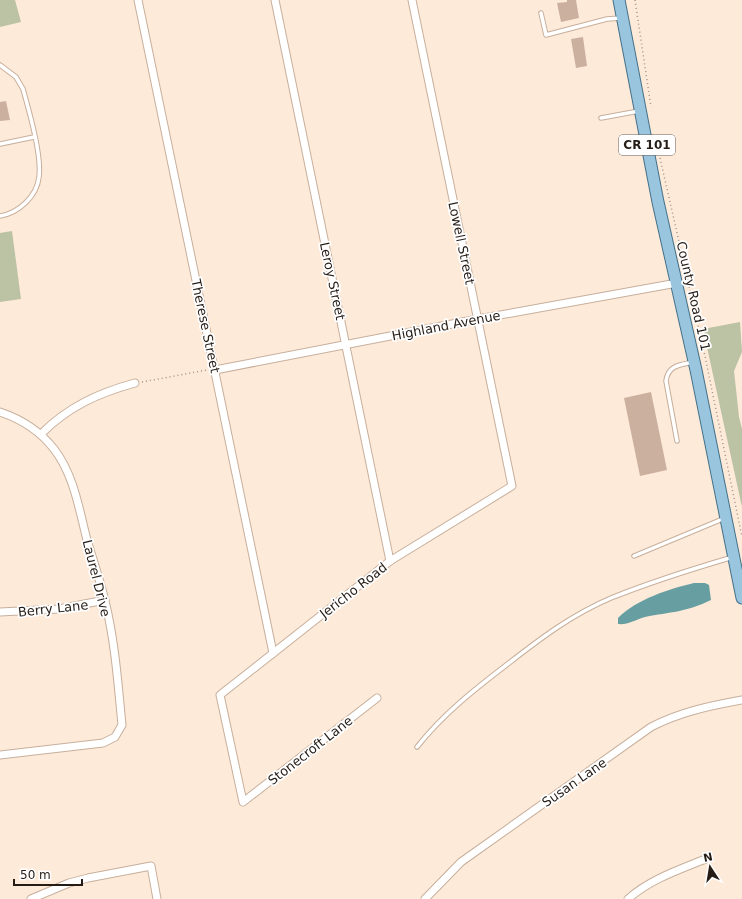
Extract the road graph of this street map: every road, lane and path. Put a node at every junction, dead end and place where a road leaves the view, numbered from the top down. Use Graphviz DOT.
graph roads {
  1 [pos="138,0"];
  2 [pos="275,0"];
  3 [pos="412,0"];
  4 [pos="619,0"];
  5 [pos="634,0"];
  6 [pos="541,13"];
  7 [pos="622,18"];
  8 [pos="0,65"];
  9 [pos="640,110"];
  10 [pos="651,112"];
  11 [pos="601,118"];
  12 [pos="34,137"];
  13 [pos="0,144"];
  14 [pos="660,157"];
  15 [pos="0,216"];
  16 [pos="677,283"];
  17 [pos="478,319"];
  18 [pos="346,344"];
  19 [pos="695,362"];
  20 [pos="215,370"];
  21 [pos="135,383"];
  22 [pos="0,412"];
  23 [pos="41,434"];
  24 [pos="677,441"];
  25 [pos="512,486"];
  26 [pos="726,518"];
  27 [pos="742,537"];
  28 [pos="634,556"];
  29 [pos="734,557"];
  30 [pos="390,561"];
  31 [pos="742,598"];
  32 [pos="105,600"];
  33 [pos="0,612"];
  34 [pos="273,653"];
  35 [pos="377,698"];
  36 [pos="742,700"];
  37 [pos="417,747"];
  38 [pos="0,755"];
  39 [pos="243,802"];
  40 [pos="708,858"];
  41 [pos="30,899"];
  42 [pos="157,899"];
  43 [pos="425,899"];
  44 [pos="628,899"];
  1 -- 20 [label="street, Therese Street"];
  2 -- 18 [label="street, Leroy Street"];
  3 -- 17 [label="street, Lowell Street"];
  4 -- 7 [label="main road, County Road 101 / CR 101"];
  5 -- 10 [label="path"];
  6 -- 7 [label="lane"];
  7 -- 9 [label="main road, County Road 101 / CR 101"];
  8 -- 12 [label="lane"];
  9 -- 11 [label="lane"];
  9 -- 16 [label="main road, County Road 101 / CR 101"];
  12 -- 13 [label="lane"];
  12 -- 15 [label="lane"];
  14 -- 27 [label="path"];
  16 -- 17 [label="street, Highland Avenue"];
  16 -- 19 [label="main road, County Road 101 / CR 101"];
  17 -- 18 [label="street, Highland Avenue"];
  17 -- 25 [label="street, Lowell Street"];
  18 -- 20 [label="street, Highland Avenue"];
  18 -- 30 [label="street, Leroy Street"];
  19 -- 24 [label="lane"];
  19 -- 26 [label="main road, County Road 101 / CR 101"];
  20 -- 21 [label="path"];
  20 -- 34 [label="street, Therese Street"];
  21 -- 23 [label="street"];
  22 -- 23 [label="street"];
  23 -- 32 [label="street, Laurel Drive"];
  25 -- 30 [label="street, Jericho Road"];
  26 -- 28 [label="lane"];
  26 -- 29 [label="main road, County Road 101 / CR 101"];
  29 -- 31 [label="main road, County Road 101 / CR 101"];
  29 -- 37 [label="lane"];
  30 -- 34 [label="street, Jericho Road"];
  32 -- 33 [label="street, Berry Lane"];
  32 -- 38 [label="street, Laurel Drive"];
  34 -- 39 [label="street, Jericho Road"];
  35 -- 39 [label="street, Stonecroft Lane"];
  36 -- 43 [label="street, Susan Lane"];
  40 -- 44 [label="street"];
  41 -- 42 [label="street"];
}
